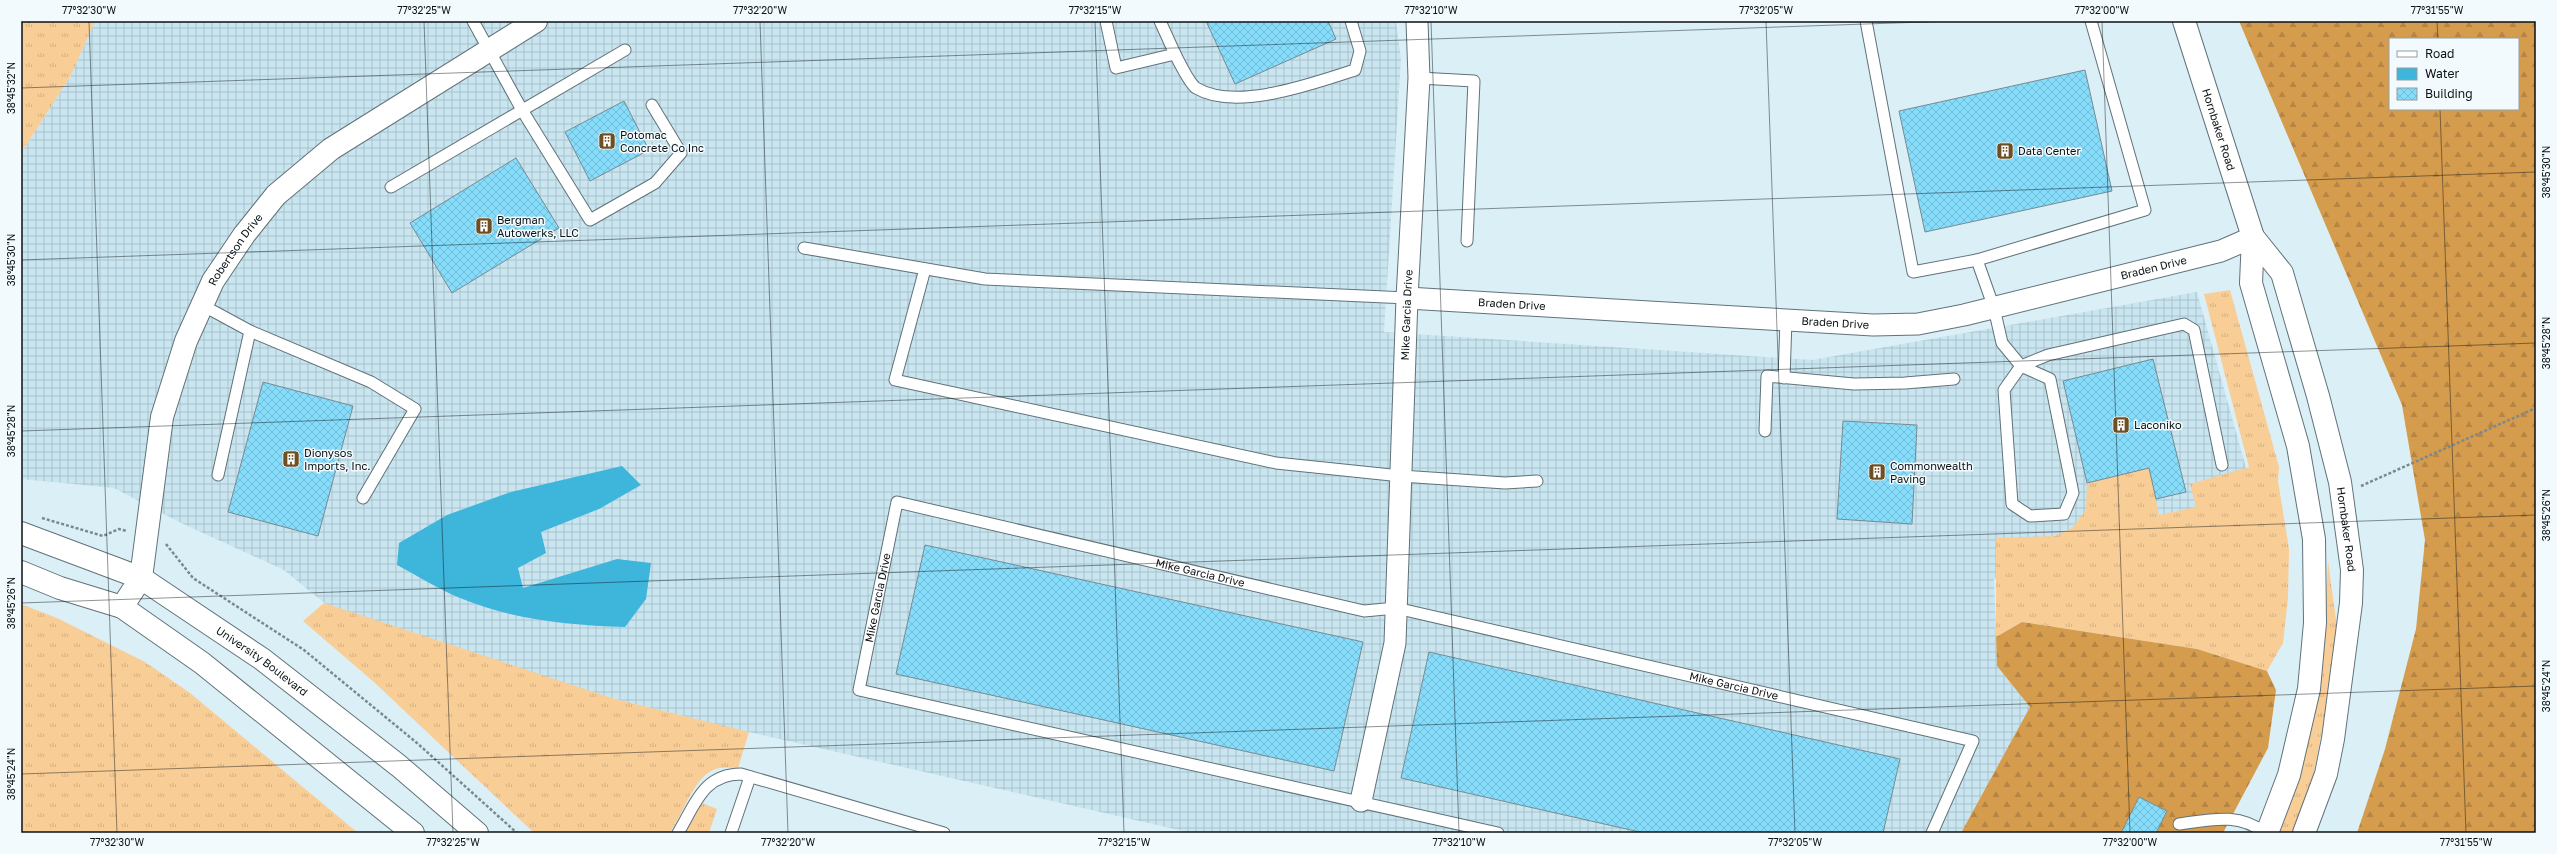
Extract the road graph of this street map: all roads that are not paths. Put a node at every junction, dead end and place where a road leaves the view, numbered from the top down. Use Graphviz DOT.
graph roads {
  1 [pos="473,21"];
  2 [pos="536,21"];
  3 [pos="1106,21"];
  4 [pos="1160,21"];
  5 [pos="1352,21"];
  6 [pos="1417,21"];
  7 [pos="1866,21"];
  8 [pos="2091,21"];
  9 [pos="2184,21"];
  10 [pos="490,50"];
  11 [pos="625,50"];
  12 [pos="1175,54"];
  13 [pos="1419,78"];
  14 [pos="652,105"];
  15 [pos="522,110"];
  16 [pos="391,187"];
  17 [pos="2253,237"];
  18 [pos="1467,241"];
  19 [pos="804,248"];
  20 [pos="1977,260"];
  21 [pos="925,269"];
  22 [pos="1407,298"];
  23 [pos="202,305"];
  24 [pos="1994,308"];
  25 [pos="1786,320"];
  26 [pos="250,332"];
  27 [pos="2021,366"];
  28 [pos="1784,378"];
  29 [pos="1954,379"];
  30 [pos="1765,431"];
  31 [pos="2222,465"];
  32 [pos="218,475"];
  33 [pos="1401,476"];
  34 [pos="1537,481"];
  35 [pos="363,498"];
  36 [pos="21,533"];
  37 [pos="21,572"];
  38 [pos="141,578"];
  39 [pos="122,607"];
  40 [pos="1396,608"];
  41 [pos="750,777"];
  42 [pos="1361,801"];
  43 [pos="2178,824"];
  44 [pos="413,833"];
  45 [pos="477,833"];
  46 [pos="678,833"];
  47 [pos="731,833"];
  48 [pos="944,833"];
  49 [pos="1498,833"];
  50 [pos="1932,833"];
  51 [pos="2266,833"];
  52 [pos="2304,833"];
  1 -- 10 [label="lane"];
  2 -- 10 [label="main road, Robertson Drive"];
  3 -- 12 [label="lane"];
  4 -- 12 [label="lane"];
  5 -- 12 [label="lane"];
  6 -- 13 [label="street, Mike Garcia Drive"];
  7 -- 20 [label="lane"];
  8 -- 20 [label="lane"];
  9 -- 17 [label="main road, Hornbaker Road"];
  10 -- 15 [label="lane"];
  10 -- 23 [label="main road, Robertson Drive"];
  11 -- 15 [label="lane"];
  13 -- 18 [label="lane"];
  13 -- 22 [label="street, Mike Garcia Drive"];
  14 -- 15 [label="lane"];
  15 -- 16 [label="lane"];
  17 -- 24 [label="street, Braden Drive"];
  17 -- 51 [label="main road, Hornbaker Road"];
  17 -- 52 [label="main road, Hornbaker Road"];
  19 -- 21 [label="lane"];
  20 -- 24 [label="lane"];
  21 -- 22 [label="lane"];
  21 -- 33 [label="lane"];
  22 -- 25 [label="street, Braden Drive"];
  22 -- 33 [label="street, Mike Garcia Drive"];
  23 -- 26 [label="lane"];
  23 -- 38 [label="main road, Robertson Drive"];
  24 -- 25 [label="street, Braden Drive"];
  24 -- 27 [label="lane"];
  25 -- 28 [label="lane"];
  26 -- 32 [label="lane"];
  26 -- 35 [label="lane"];
  27 -- 27 [label="lane"];
  27 -- 31 [label="lane"];
  28 -- 29 [label="lane"];
  28 -- 30 [label="lane"];
  33 -- 34 [label="lane"];
  33 -- 40 [label="street, Mike Garcia Drive"];
  36 -- 38 [label="main road, University Boulevard"];
  37 -- 39 [label="main road"];
  38 -- 39 [label="main road, Robertson Drive"];
  38 -- 45 [label="main road, University Boulevard"];
  39 -- 44 [label="main road"];
  40 -- 42 [label="street, Mike Garcia Drive"];
  40 -- 42 [label="lane, Mike Garcia Drive"];
  40 -- 50 [label="lane, Mike Garcia Drive"];
  41 -- 46 [label="lane"];
  41 -- 47 [label="lane"];
  41 -- 48 [label="lane"];
  42 -- 49 [label="lane, Mike Garcia Drive"];
  43 -- 51 [label="lane"];
}
